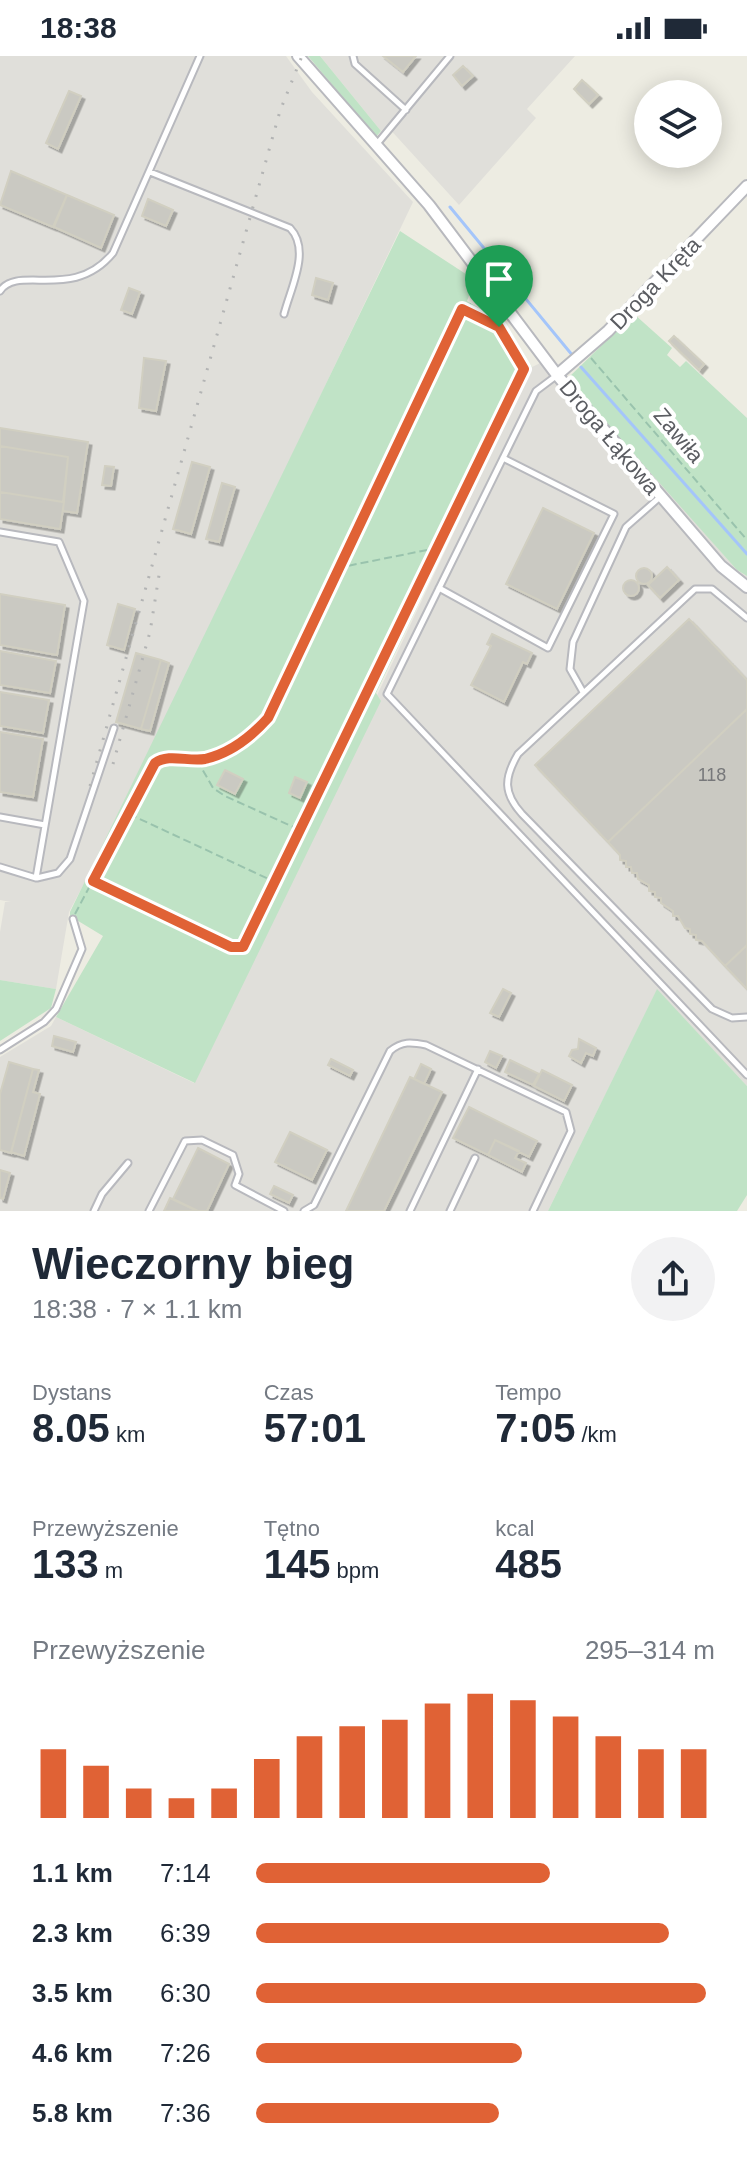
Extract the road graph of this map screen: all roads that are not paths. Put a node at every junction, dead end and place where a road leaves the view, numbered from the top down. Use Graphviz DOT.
graph roads {
  1 [pos="200,56"];
  2 [pos="298,56"];
  3 [pos="353,56"];
  4 [pos="450,56"];
  5 [pos="406,110"];
  6 [pos="375,146"];
  7 [pos="150,172"];
  8 [pos="747,186"];
  9 [pos="0,291"];
  10 [pos="284,314"];
  11 [pos="557,375"];
  12 [pos="503,458"];
  13 [pos="660,497"];
  14 [pos="0,532"];
  15 [pos="747,587"];
  16 [pos="439,588"];
  17 [pos="747,618"];
  18 [pos="583,692"];
  19 [pos="114,728"];
  20 [pos="0,817"];
  21 [pos="45,825"];
  22 [pos="0,867"];
  23 [pos="36,878"];
  24 [pos="73,919"];
  25 [pos="747,1017"];
  26 [pos="0,1050"];
  27 [pos="478,1069"];
  28 [pos="747,1075"];
  29 [pos="475,1158"];
  30 [pos="128,1163"];
  31 [pos="94,1211"];
  32 [pos="149,1211"];
  33 [pos="284,1211"];
  34 [pos="304,1211"];
  35 [pos="410,1211"];
  36 [pos="450,1211"];
  37 [pos="533,1211"];
  1 -- 7 [label="lane"];
  2 -- 6 [label="street, Droga Łąkowa"];
  3 -- 5 [label="lane"];
  4 -- 5 [label="lane"];
  5 -- 6 [label="lane"];
  6 -- 11 [label="street, Droga Łąkowa"];
  7 -- 9 [label="lane"];
  7 -- 10 [label="lane"];
  8 -- 11 [label="street, Droga Kręta"];
  11 -- 12 [label="lane"];
  11 -- 13 [label="street, Droga Łąkowa"];
  12 -- 16 [label="lane"];
  12 -- 16 [label="lane"];
  13 -- 15 [label="street, Droga Łąkowa"];
  13 -- 18 [label="lane"];
  14 -- 21 [label="lane"];
  16 -- 28 [label="lane"];
  17 -- 18 [label="lane"];
  18 -- 25 [label="lane"];
  19 -- 23 [label="lane"];
  20 -- 21 [label="lane"];
  21 -- 23 [label="lane"];
  22 -- 23 [label="lane"];
  24 -- 26 [label="lane"];
  27 -- 34 [label="lane"];
  27 -- 35 [label="lane"];
  27 -- 37 [label="lane"];
  29 -- 36 [label="lane"];
  30 -- 31 [label="lane"];
  32 -- 33 [label="lane"];
}
